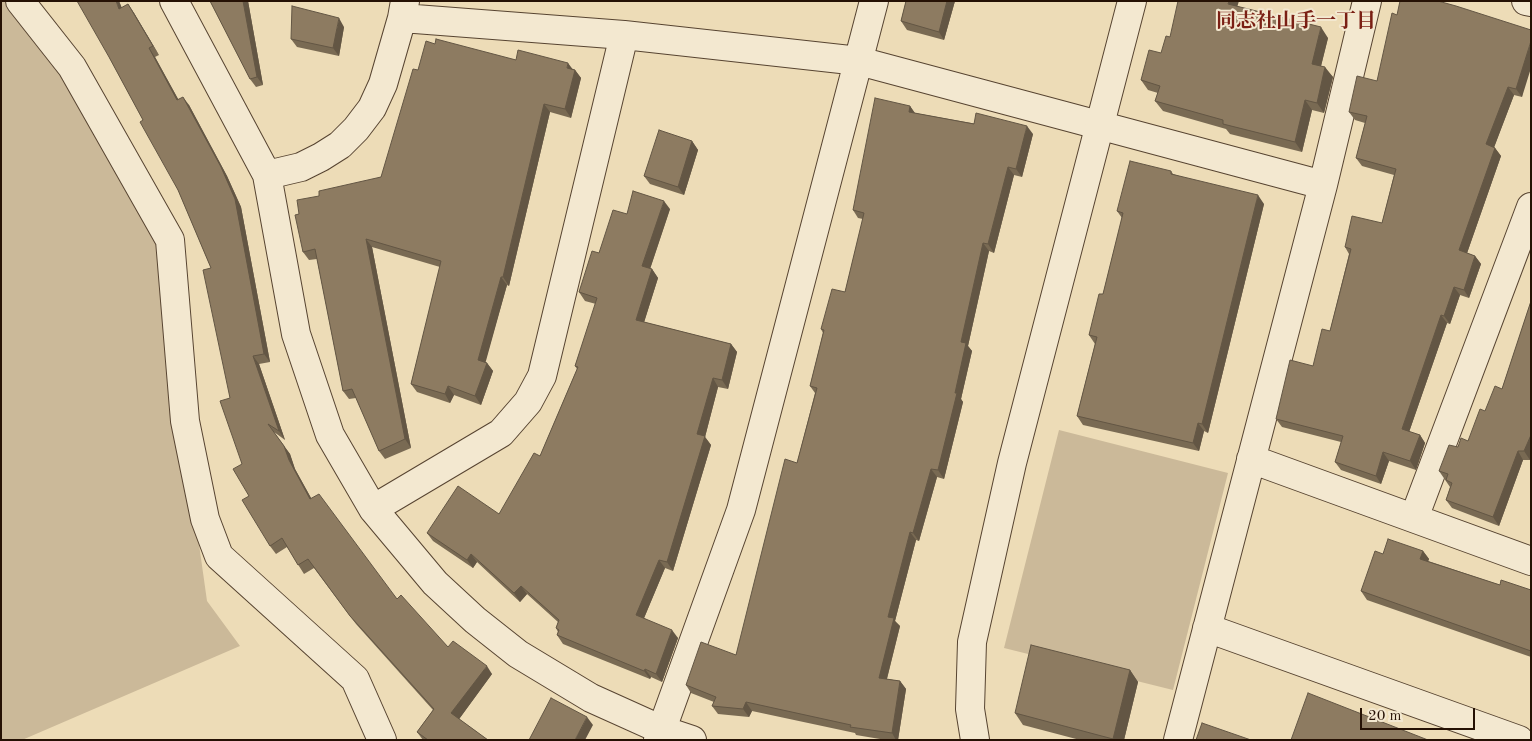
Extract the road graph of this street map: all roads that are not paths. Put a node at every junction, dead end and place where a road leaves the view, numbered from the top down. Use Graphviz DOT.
graph roads {
  1 [pos="20,1"];
  2 [pos="174,1"];
  3 [pos="874,1"];
  4 [pos="1132,1"];
  5 [pos="1367,1"];
  6 [pos="1526,1"];
  7 [pos="1531,2"];
  8 [pos="404,10"];
  9 [pos="624,35"];
  10 [pos="859,61"];
  11 [pos="1100,127"];
  12 [pos="267,175"];
  13 [pos="1322,184"];
  14 [pos="1531,208"];
  15 [pos="1251,459"];
  16 [pos="373,509"];
  17 [pos="1414,518"];
  18 [pos="1531,561"];
  19 [pos="1207,628"];
  20 [pos="660,735"];
  21 [pos="382,740"];
  22 [pos="692,740"];
  23 [pos="975,740"];
  24 [pos="1178,740"];
  25 [pos="1519,740"];
  1 -- 21 [label="street"];
  2 -- 12 [label="street"];
  3 -- 10 [label="street"];
  4 -- 11 [label="street"];
  5 -- 13 [label="street"];
  6 -- 7 [label="street"];
  8 -- 9 [label="street"];
  8 -- 12 [label="street"];
  9 -- 10 [label="street"];
  9 -- 16 [label="street"];
  10 -- 11 [label="street"];
  10 -- 20 [label="street"];
  11 -- 13 [label="street"];
  11 -- 23 [label="street"];
  12 -- 16 [label="street"];
  13 -- 15 [label="street"];
  14 -- 17 [label="street"];
  15 -- 17 [label="street"];
  15 -- 19 [label="street"];
  16 -- 20 [label="street"];
  17 -- 18 [label="street"];
  19 -- 24 [label="street"];
  19 -- 25 [label="street"];
  20 -- 22 [label="street"];
}
